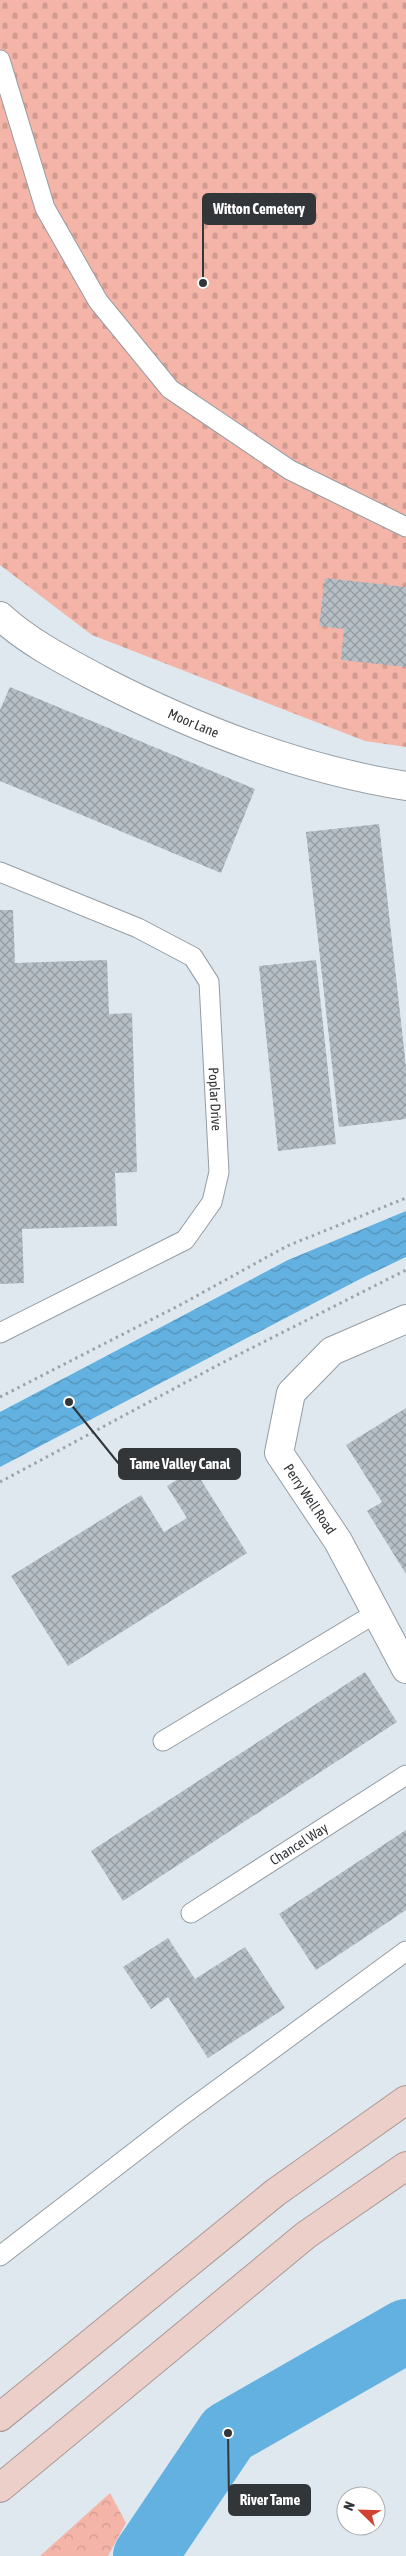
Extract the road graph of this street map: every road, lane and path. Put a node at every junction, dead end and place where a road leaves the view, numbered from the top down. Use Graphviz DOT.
graph roads {
  1 [pos="0,60"];
  2 [pos="406,527"];
  3 [pos="1,620"];
  4 [pos="406,786"];
  5 [pos="0,872"];
  6 [pos="406,1198"];
  7 [pos="406,1270"];
  8 [pos="406,1319"];
  9 [pos="0,1333"];
  10 [pos="0,1397"];
  11 [pos="0,1482"];
  12 [pos="376,1613"];
  13 [pos="406,1669"];
  14 [pos="163,1741"];
  15 [pos="406,1775"];
  16 [pos="191,1913"];
  17 [pos="406,1951"];
  18 [pos="406,2100"];
  19 [pos="406,2166"];
  20 [pos="0,2256"];
  21 [pos="0,2416"];
  22 [pos="0,2488"];
  1 -- 2 [label="lane"];
  3 -- 4 [label="street, Moor Lane"];
  5 -- 9 [label="lane, Poplar Drive"];
  6 -- 10 [label="path"];
  7 -- 11 [label="path"];
  8 -- 12 [label="street, Perry Well Road"];
  12 -- 13 [label="street, Perry Well Road"];
  12 -- 14 [label="lane"];
  15 -- 16 [label="lane, Chancel Way"];
  17 -- 20 [label="lane"];
  18 -- 21 [label="highway"];
  19 -- 22 [label="highway"];
}
